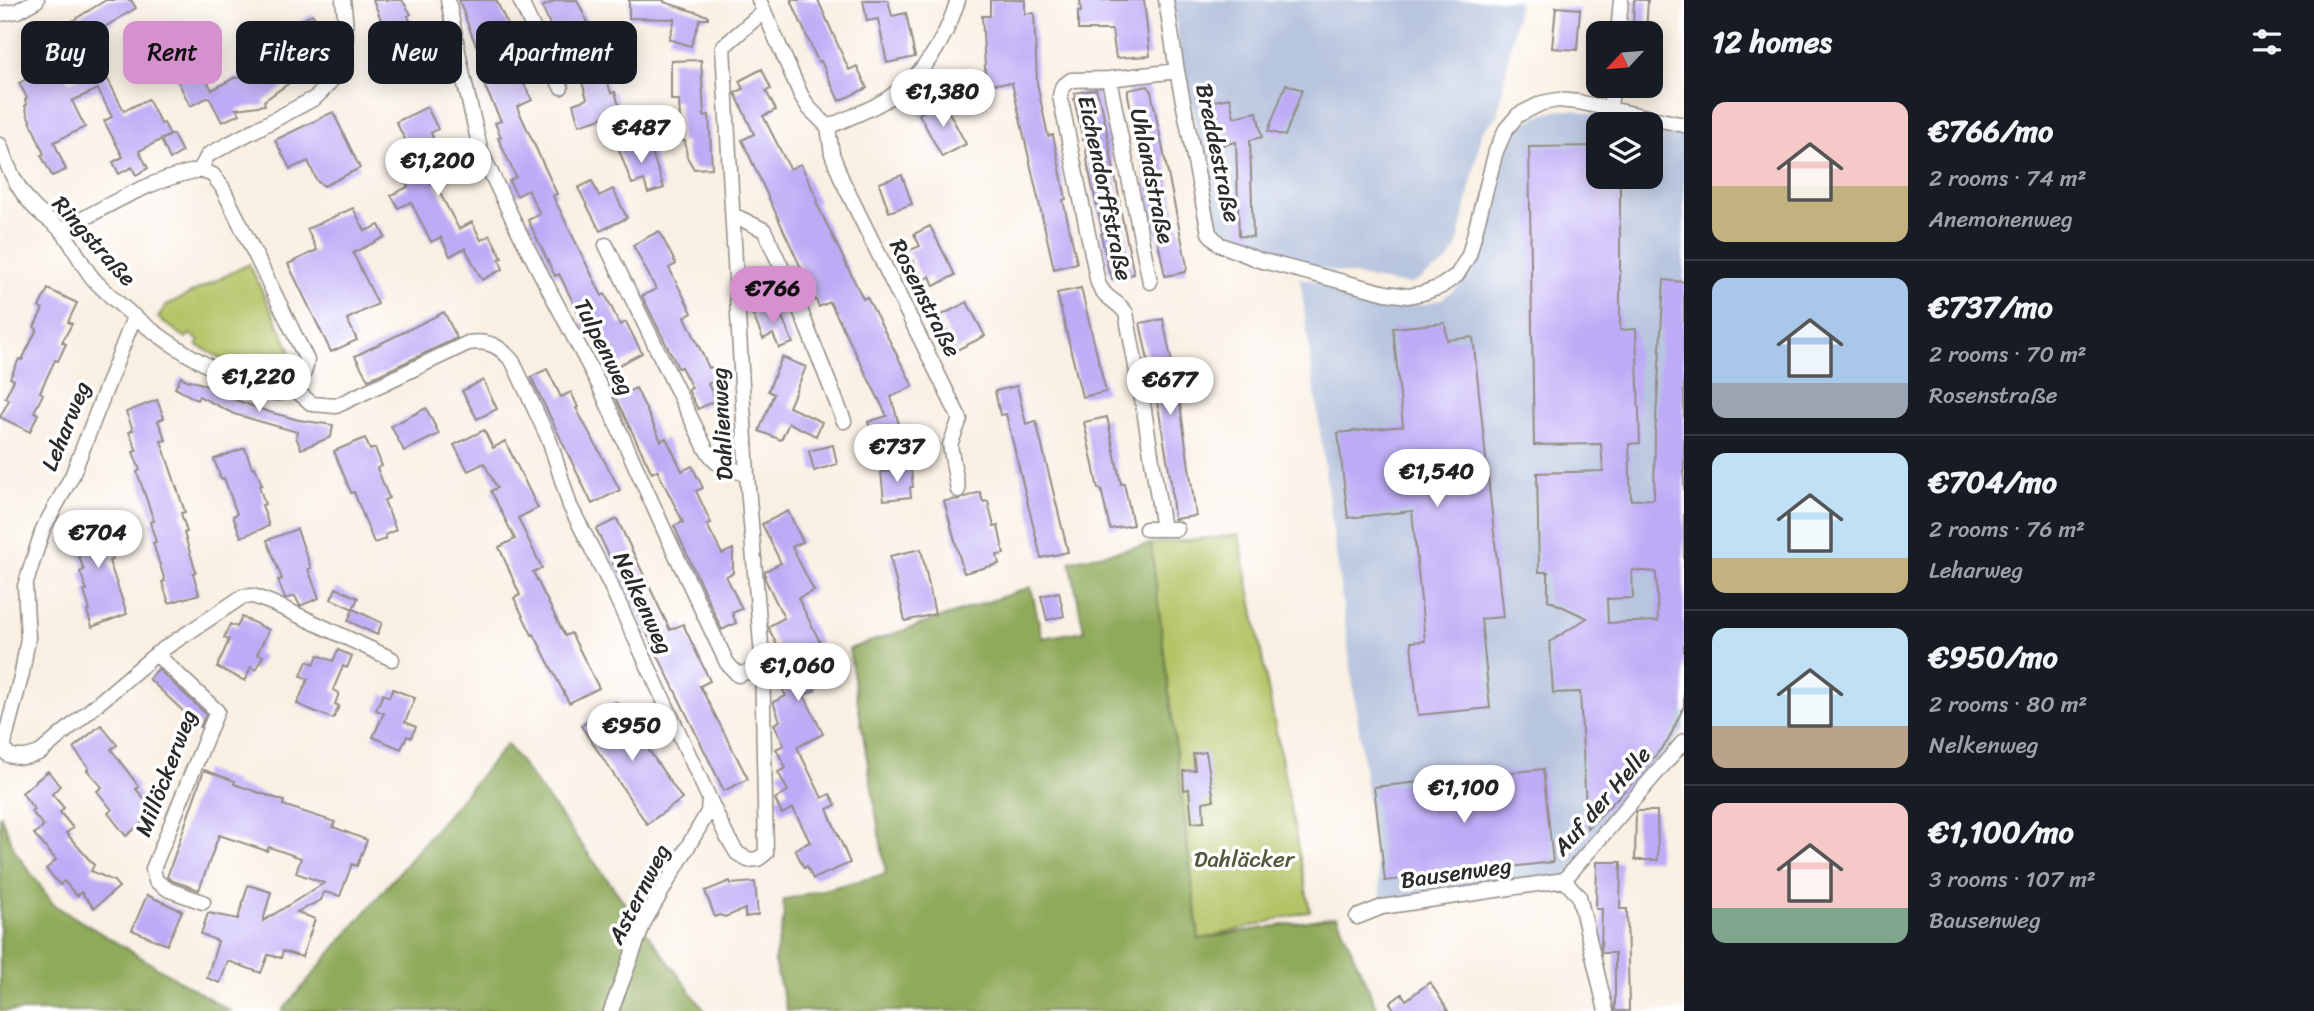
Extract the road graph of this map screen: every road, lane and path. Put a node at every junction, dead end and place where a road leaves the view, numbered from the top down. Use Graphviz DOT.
graph roads {
  1 [pos="37,0"];
  2 [pos="343,0"];
  3 [pos="448,0"];
  4 [pos="520,0"];
  5 [pos="958,0"];
  6 [pos="1166,0"];
  7 [pos="1621,0"];
  8 [pos="761,6"];
  9 [pos="0,14"];
  10 [pos="530,21"];
  11 [pos="1619,21"];
  12 [pos="1177,71"];
  13 [pos="1109,79"];
  14 [pos="559,84"];
  15 [pos="561,87"];
  16 [pos="1611,98"];
  17 [pos="1610,110"];
  18 [pos="1684,125"];
  19 [pos="828,127"];
  20 [pos="0,145"];
  21 [pos="200,170"];
  22 [pos="733,215"];
  23 [pos="61,231"];
  24 [pos="606,245"];
  25 [pos="1150,282"];
  26 [pos="134,317"];
  27 [pos="293,388"];
  28 [pos="844,421"];
  29 [pos="747,475"];
  30 [pos="958,490"];
  31 [pos="1146,529"];
  32 [pos="156,654"];
  33 [pos="762,657"];
  34 [pos="392,659"];
  35 [pos="1684,741"];
  36 [pos="709,799"];
  37 [pos="766,853"];
  38 [pos="1564,880"];
  39 [pos="203,902"];
  40 [pos="1357,917"];
  41 [pos="611,1011"];
  42 [pos="1606,1011"];
  1 -- 9 [label="street"];
  2 -- 21 [label="street"];
  3 -- 33 [label="street, Tulpenweg"];
  4 -- 10 [label="street"];
  5 -- 19 [label="street"];
  6 -- 12 [label="street, Breddestraße"];
  7 -- 11 [label="street"];
  8 -- 19 [label="street"];
  8 -- 22 [label="street, Dahlienweg"];
  12 -- 13 [label="street, Eichendorffstraße"];
  12 -- 17 [label="street, Breddestraße"];
  13 -- 25 [label="street, Uhlandstraße"];
  13 -- 31 [label="street, Eichendorffstraße"];
  14 -- 15 [label="street"];
  16 -- 17 [label="street"];
  17 -- 18 [label="street, Breddestraße"];
  19 -- 30 [label="street, Rosenstraße"];
  20 -- 23 [label="street, Ringstraße"];
  21 -- 23 [label="street"];
  21 -- 27 [label="street"];
  22 -- 28 [label="street"];
  22 -- 29 [label="street, Dahlienweg"];
  23 -- 26 [label="street, Ringstraße"];
  24 -- 29 [label="street"];
  26 -- 27 [label="street, Ringstraße"];
  26 -- 32 [label="street, Leharweg"];
  27 -- 36 [label="street, Nelkenweg"];
  29 -- 33 [label="street, Dahlienweg"];
  32 -- 34 [label="street"];
  32 -- 39 [label="street, Millöckerweg"];
  33 -- 37 [label="street, Dahlienweg"];
  35 -- 38 [label="street, Auf der Helle"];
  36 -- 37 [label="street, Nelkenweg"];
  36 -- 41 [label="street, Asternweg"];
  38 -- 40 [label="street, Bausenweg"];
  38 -- 42 [label="street, Auf der Helle"];
}
